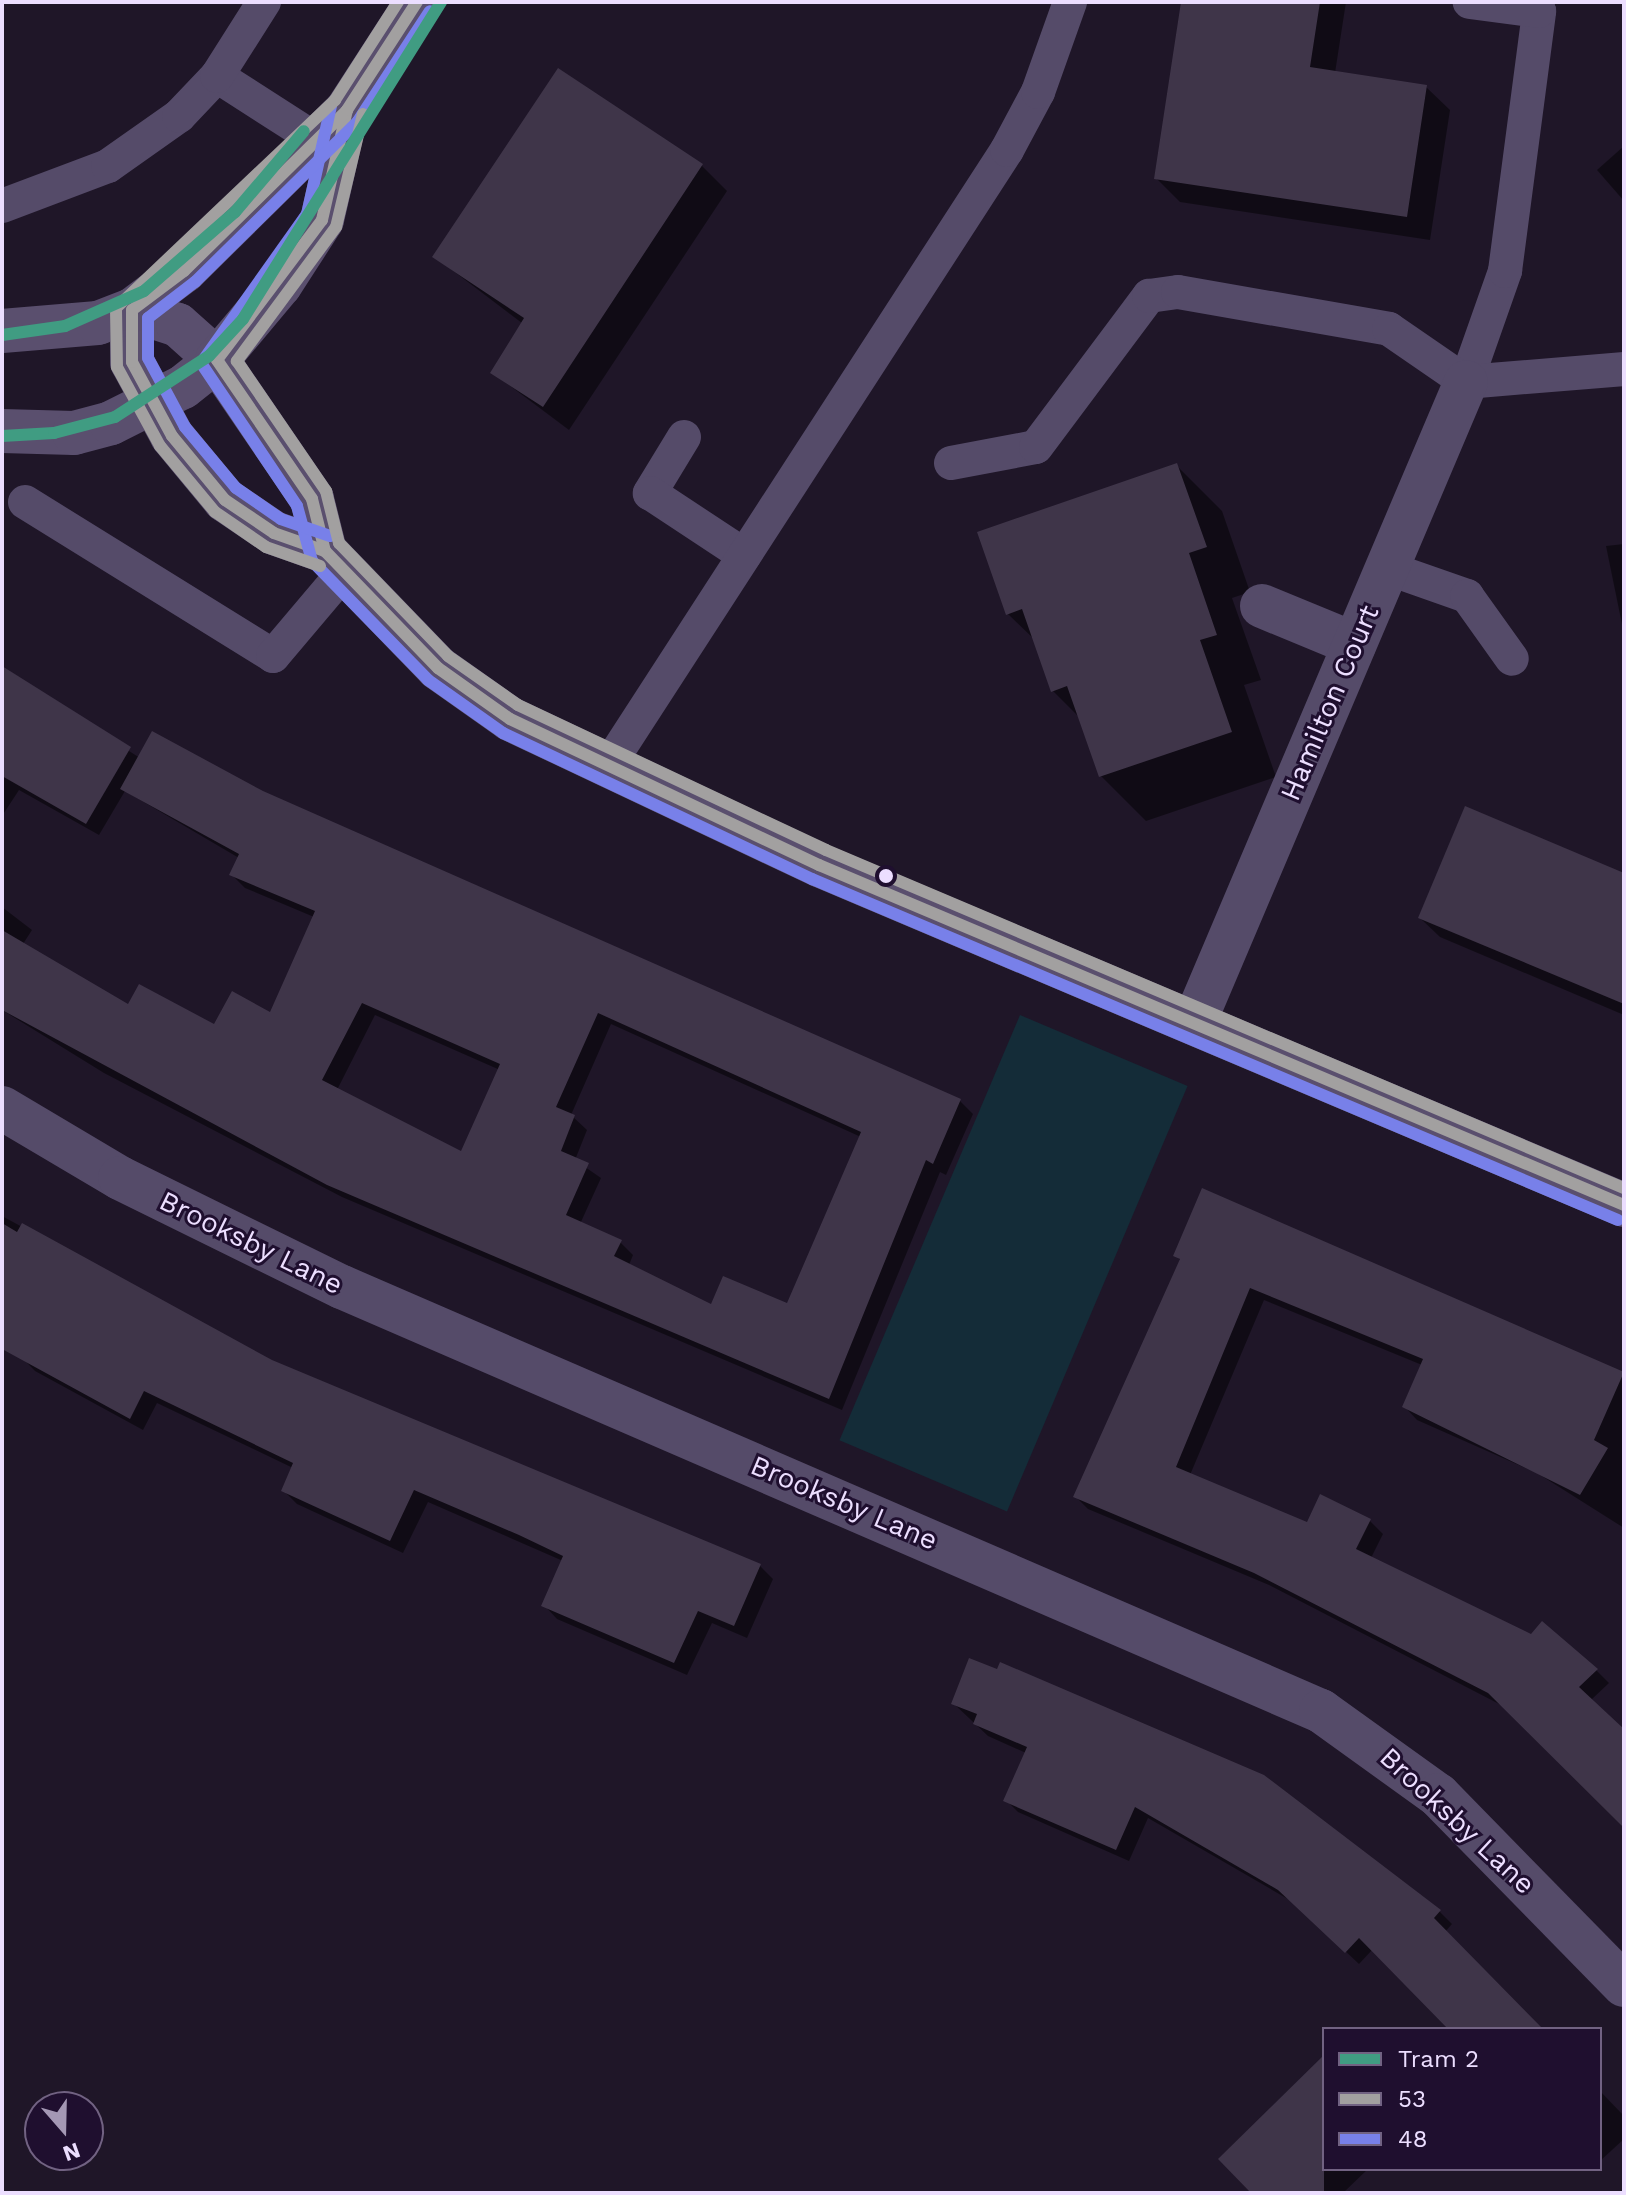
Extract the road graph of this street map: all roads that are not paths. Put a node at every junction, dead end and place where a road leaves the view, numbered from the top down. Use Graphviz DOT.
graph roads {
  1 [pos="264,2"];
  2 [pos="417,2"];
  3 [pos="1070,2"];
  4 [pos="1470,2"];
  5 [pos="1539,7"];
  6 [pos="217,76"];
  7 [pos="347,110"];
  8 [pos="312,137"];
  9 [pos="2,206"];
  10 [pos="132,310"];
  11 [pos="2,331"];
  12 [pos="217,360"];
  13 [pos="1624,369"];
  14 [pos="1466,382"];
  15 [pos="151,407"];
  16 [pos="2,431"];
  17 [pos="684,437"];
  18 [pos="951,463"];
  19 [pos="25,502"];
  20 [pos="744,555"];
  21 [pos="334,561"];
  22 [pos="1387,568"];
  23 [pos="1262,606"];
  24 [pos="1354,644"];
  25 [pos="1512,659"];
  26 [pos="608,766"];
  27 [pos="1194,1023"];
  28 [pos="2,1108"];
  29 [pos="1624,1205"];
  30 [pos="1624,1985"];
  1 -- 6 [label="lane"];
  2 -- 7 [label="street"];
  3 -- 20 [label="lane"];
  4 -- 5 [label="lane"];
  5 -- 14 [label="lane"];
  6 -- 8 [label="lane"];
  6 -- 9 [label="lane"];
  7 -- 8 [label="street"];
  7 -- 12 [label="street"];
  8 -- 10 [label="street"];
  10 -- 11 [label="street"];
  10 -- 12 [label="street"];
  10 -- 15 [label="street"];
  12 -- 15 [label="street"];
  12 -- 21 [label="street"];
  13 -- 14 [label="lane"];
  14 -- 18 [label="lane"];
  14 -- 22 [label="street, Hamilton Court"];
  15 -- 16 [label="street"];
  15 -- 21 [label="street"];
  17 -- 20 [label="lane"];
  19 -- 21 [label="lane"];
  20 -- 26 [label="lane"];
  21 -- 26 [label="street"];
  22 -- 24 [label="street, Hamilton Court"];
  22 -- 25 [label="lane"];
  23 -- 24 [label="street"];
  24 -- 27 [label="street, Hamilton Court"];
  26 -- 27 [label="street"];
  27 -- 29 [label="street"];
  28 -- 30 [label="street, Brooksby Lane"];
}
